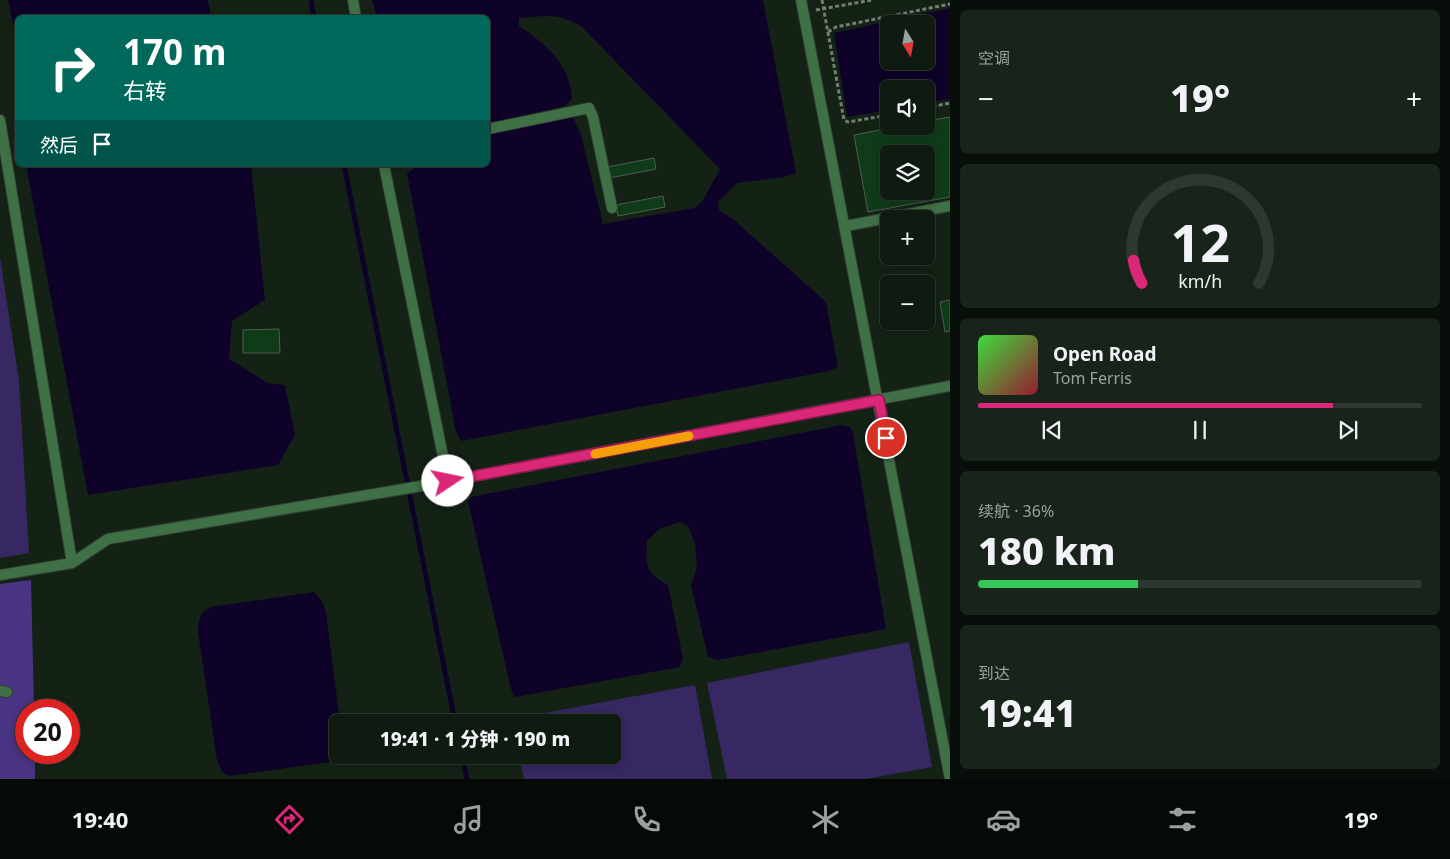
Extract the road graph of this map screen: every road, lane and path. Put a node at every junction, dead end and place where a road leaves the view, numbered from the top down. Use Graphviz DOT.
graph roads {
  1 [pos="353,0"];
  2 [pos="801,0"];
  3 [pos="822,0"];
  4 [pos="872,0"];
  5 [pos="950,4"];
  6 [pos="824,9"];
  7 [pos="803,12"];
  8 [pos="356,15"];
  9 [pos="828,32"];
  10 [pos="950,103"];
  11 [pos="935,106"];
  12 [pos="880,117"];
  13 [pos="0,120"];
  14 [pos="490,129"];
  15 [pos="384,167"];
  16 [pos="950,206"];
  17 [pos="612,208"];
  18 [pos="846,226"];
  19 [pos="950,386"];
  20 [pos="879,400"];
  21 [pos="448,481"];
  22 [pos="72,563"];
  23 [pos="0,575"];
  24 [pos="950,779"];
  1 -- 8 [label="lane"];
  2 -- 7 [label="lane"];
  3 -- 6 [label="path"];
  4 -- 6 [label="path"];
  5 -- 9 [label="path"];
  6 -- 7 [label="path"];
  6 -- 9 [label="path"];
  7 -- 18 [label="lane"];
  9 -- 12 [label="path"];
  10 -- 11 [label="path"];
  13 -- 22 [label="lane"];
  14 -- 17 [label="lane"];
  15 -- 21 [label="lane"];
  16 -- 18 [label="lane"];
  18 -- 20 [label="lane"];
  19 -- 20 [label="lane"];
  20 -- 21 [label="lane"];
  20 -- 24 [label="lane"];
  21 -- 22 [label="lane"];
  22 -- 23 [label="lane"];
}
